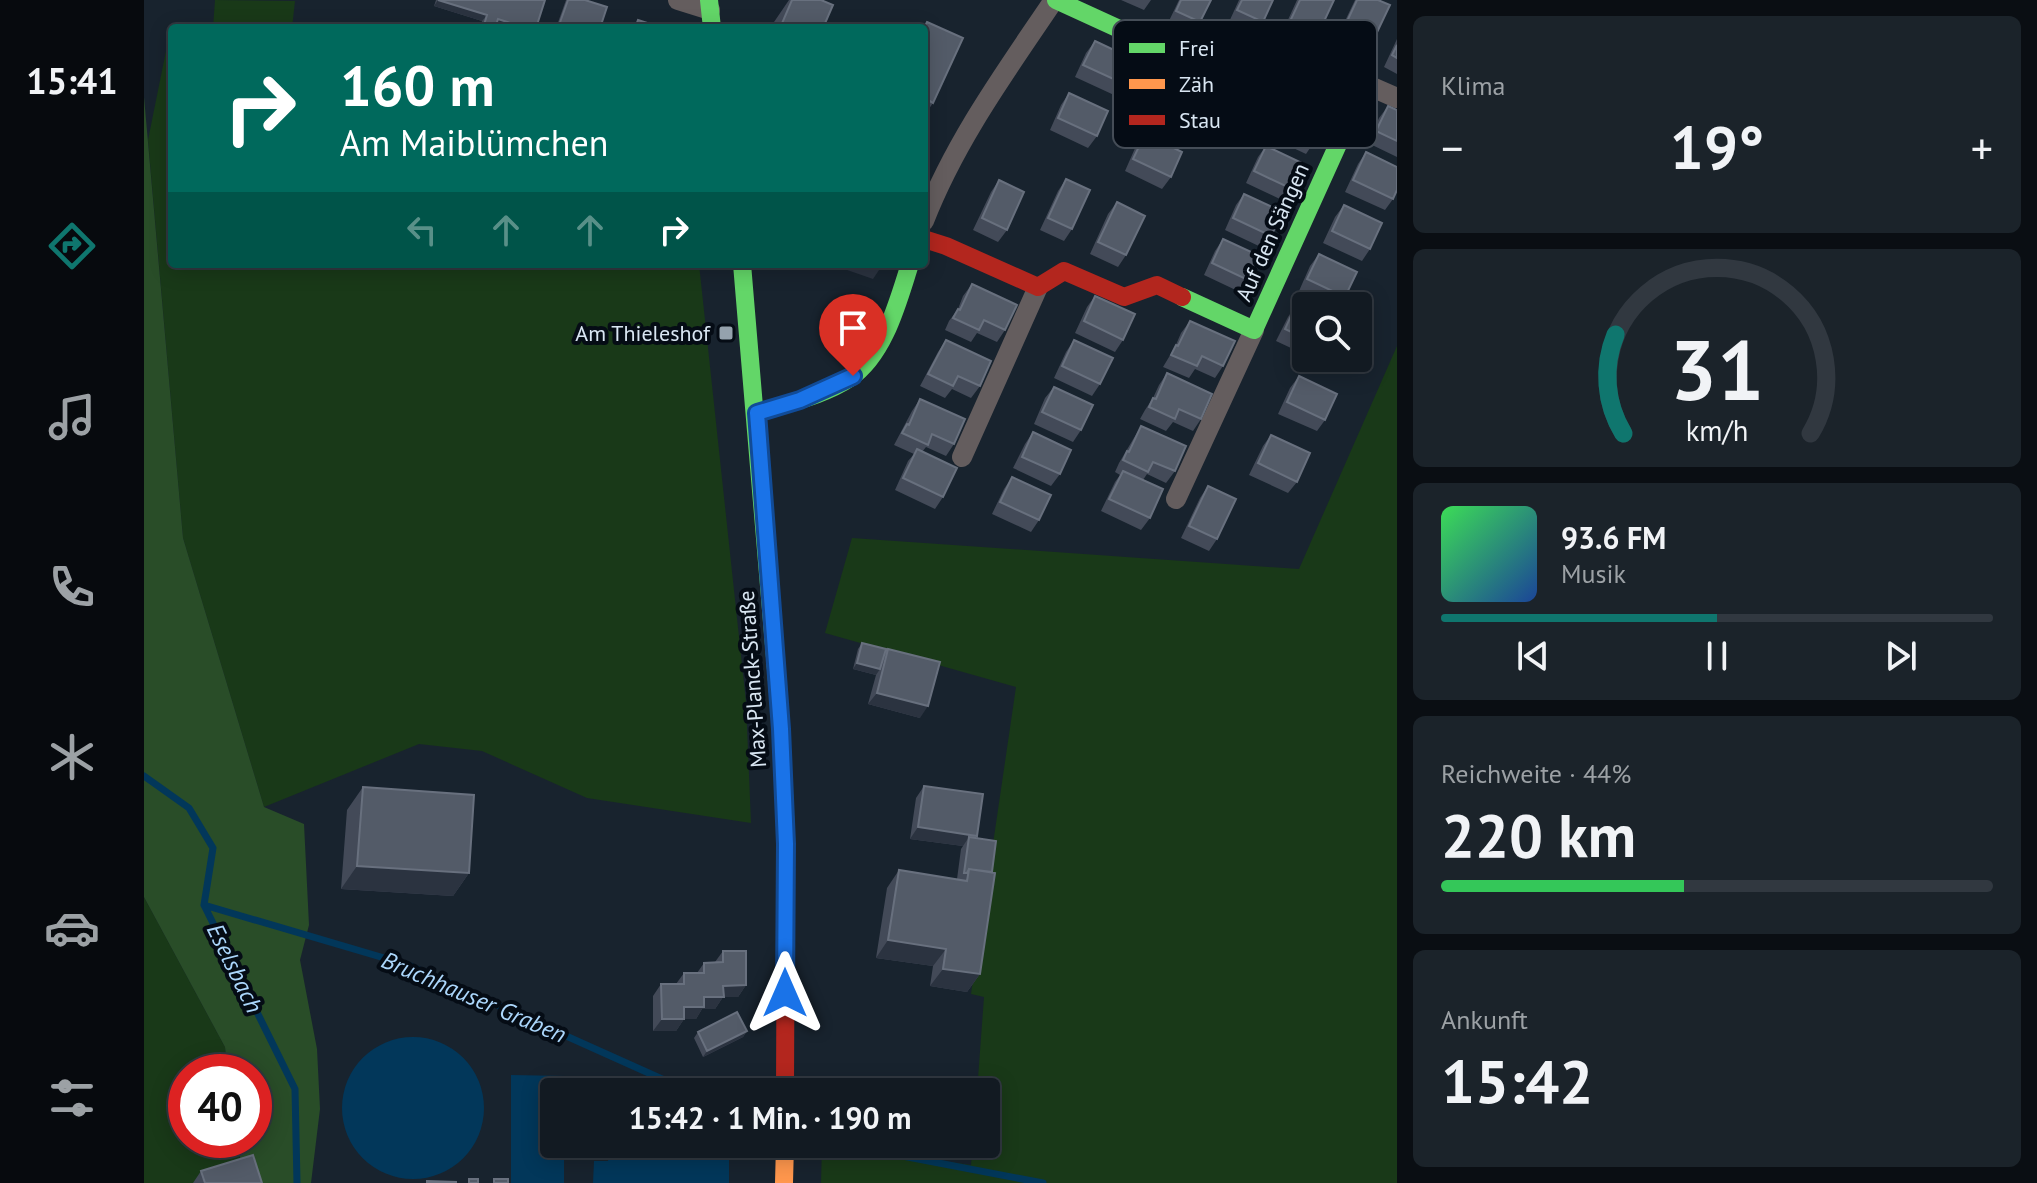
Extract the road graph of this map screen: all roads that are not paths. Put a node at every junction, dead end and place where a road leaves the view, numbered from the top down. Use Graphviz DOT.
graph roads {
  1 [pos="678,0"];
  2 [pos="1055,0"];
  3 [pos="710,13"];
  4 [pos="1113,26"];
  5 [pos="1377,89"];
  6 [pos="1397,98"];
  7 [pos="1336,148"];
  8 [pos="928,211"];
  9 [pos="928,240"];
  10 [pos="742,268"];
  11 [pos="909,268"];
  12 [pos="1038,287"];
  13 [pos="1254,330"];
  14 [pos="757,413"];
  15 [pos="962,457"];
  16 [pos="1176,499"];
  17 [pos="785,1078"];
  18 [pos="785,1158"];
  19 [pos="784,1183"];
  1 -- 3 [label="street"];
  2 -- 4 [label="street"];
  2 -- 8 [label="street"];
  5 -- 6 [label="street, Auf den Sängen"];
  7 -- 13 [label="street, Auf den Sängen"];
  9 -- 12 [label="street"];
  10 -- 14 [label="street, Max-Planck-Straße"];
  11 -- 14 [label="street"];
  12 -- 13 [label="street, Auf den Sängen"];
  12 -- 15 [label="street"];
  13 -- 16 [label="street, Auf den Sängen"];
  14 -- 17 [label="street, Max-Planck-Straße"];
  18 -- 19 [label="street"];
}
